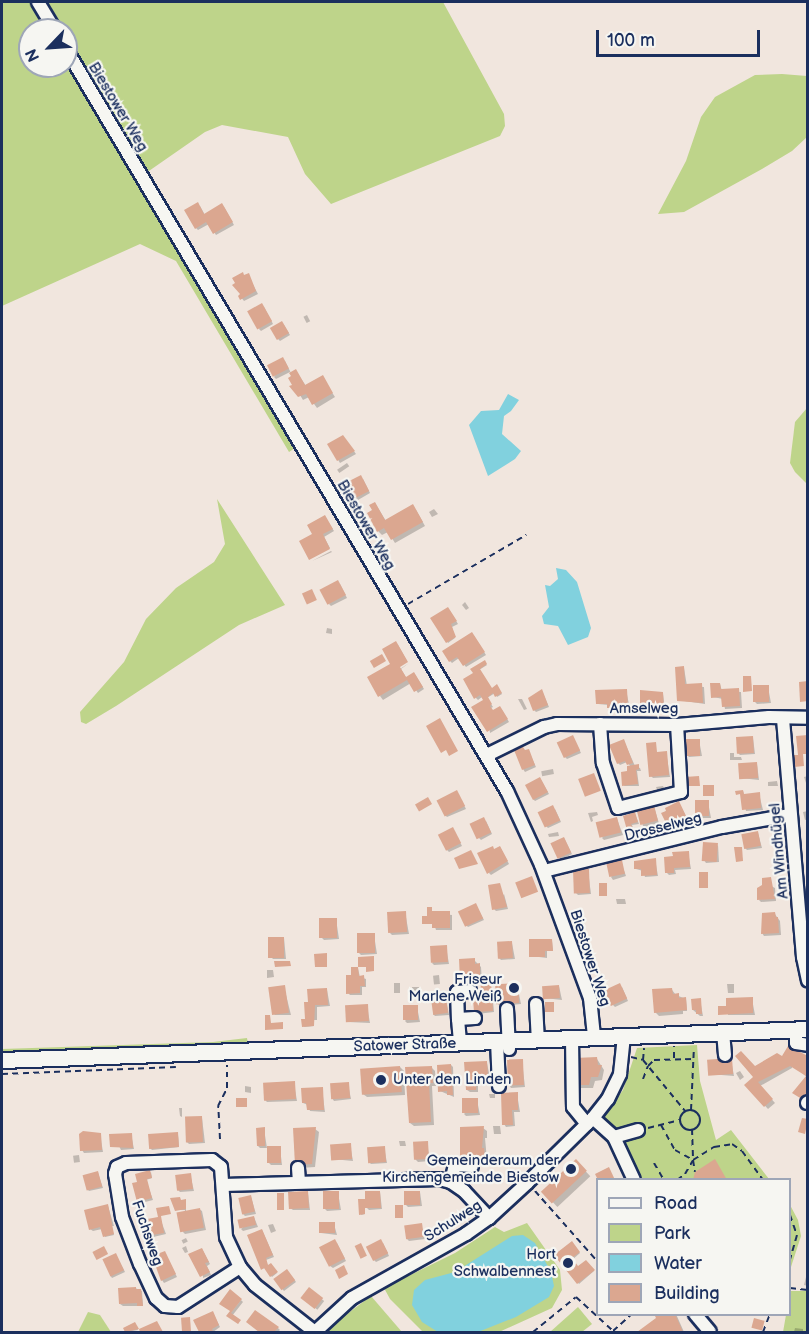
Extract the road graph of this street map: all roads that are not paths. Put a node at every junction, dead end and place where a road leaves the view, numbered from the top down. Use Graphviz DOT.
graph roads {
  1 [pos="38,2"];
  2 [pos="48,18"];
  3 [pos="78,69"];
  4 [pos="807,718"];
  5 [pos="783,719"];
  6 [pos="600,724"];
  7 [pos="676,725"];
  8 [pos="487,755"];
  9 [pos="790,815"];
  10 [pos="544,871"];
  11 [pos="802,882"];
  12 [pos="807,980"];
  13 [pos="470,991"];
  14 [pos="536,1004"];
  15 [pos="507,1009"];
  16 [pos="475,1018"];
  17 [pos="458,1019"];
  18 [pos="802,1029"];
  19 [pos="723,1032"];
  20 [pos="624,1035"];
  21 [pos="594,1036"];
  22 [pos="572,1038"];
  23 [pos="538,1039"];
  24 [pos="460,1042"];
  25 [pos="505,1043"];
  26 [pos="807,1045"];
  27 [pos="725,1054"];
  28 [pos="2,1060"];
  29 [pos="500,1086"];
  30 [pos="590,1121"];
  31 [pos="635,1127"];
  32 [pos="614,1137"];
  33 [pos="471,1166"];
  34 [pos="298,1168"];
  35 [pos="634,1178"];
  36 [pos="298,1182"];
  37 [pos="451,1182"];
  38 [pos="223,1185"];
  39 [pos="489,1218"];
  40 [pos="240,1267"];
  41 [pos="697,1316"];
  42 [pos="315,1332"];
  43 [pos="710,1332"];
  1 -- 2 [label="street"];
  3 -- 8 [label="street, Biestower Weg"];
  4 -- 5 [label="street, Amselweg"];
  5 -- 7 [label="street, Amselweg"];
  5 -- 9 [label="street, Am Windhügel"];
  6 -- 7 [label="street, Amselweg"];
  6 -- 7 [label="street"];
  6 -- 8 [label="street, Amselweg"];
  8 -- 10 [label="street, Biestower Weg"];
  9 -- 10 [label="street, Drosselweg"];
  9 -- 11 [label="street, Am Windhügel"];
  10 -- 21 [label="street, Biestower Weg"];
  11 -- 12 [label="street, Am Windhügel"];
  13 -- 17 [label="street"];
  14 -- 23 [label="street"];
  15 -- 25 [label="street"];
  16 -- 17 [label="street"];
  17 -- 24 [label="street"];
  18 -- 19 [label="main road, Satower Straße"];
  18 -- 26 [label="street"];
  19 -- 20 [label="main road, Satower Straße"];
  19 -- 27 [label="street"];
  20 -- 21 [label="main road, Satower Straße"];
  20 -- 30 [label="street, Schulweg"];
  21 -- 22 [label="main road, Satower Straße"];
  22 -- 23 [label="main road, Satower Straße"];
  22 -- 30 [label="street"];
  23 -- 25 [label="main road, Satower Straße"];
  24 -- 25 [label="main road, Satower Straße"];
  24 -- 28 [label="main road, Satower Straße"];
  25 -- 29 [label="street"];
  30 -- 32 [label="street"];
  30 -- 39 [label="street, Schulweg"];
  31 -- 32 [label="street"];
  32 -- 35 [label="street"];
  33 -- 37 [label="street"];
  34 -- 36 [label="street"];
  36 -- 37 [label="street"];
  36 -- 38 [label="street"];
  37 -- 39 [label="street"];
  38 -- 40 [label="street, Fuchsweg"];
  38 -- 40 [label="street, Fuchsweg"];
  39 -- 42 [label="street, Schulweg"];
  40 -- 42 [label="street, Fuchsweg"];
  41 -- 43 [label="street"];
}
